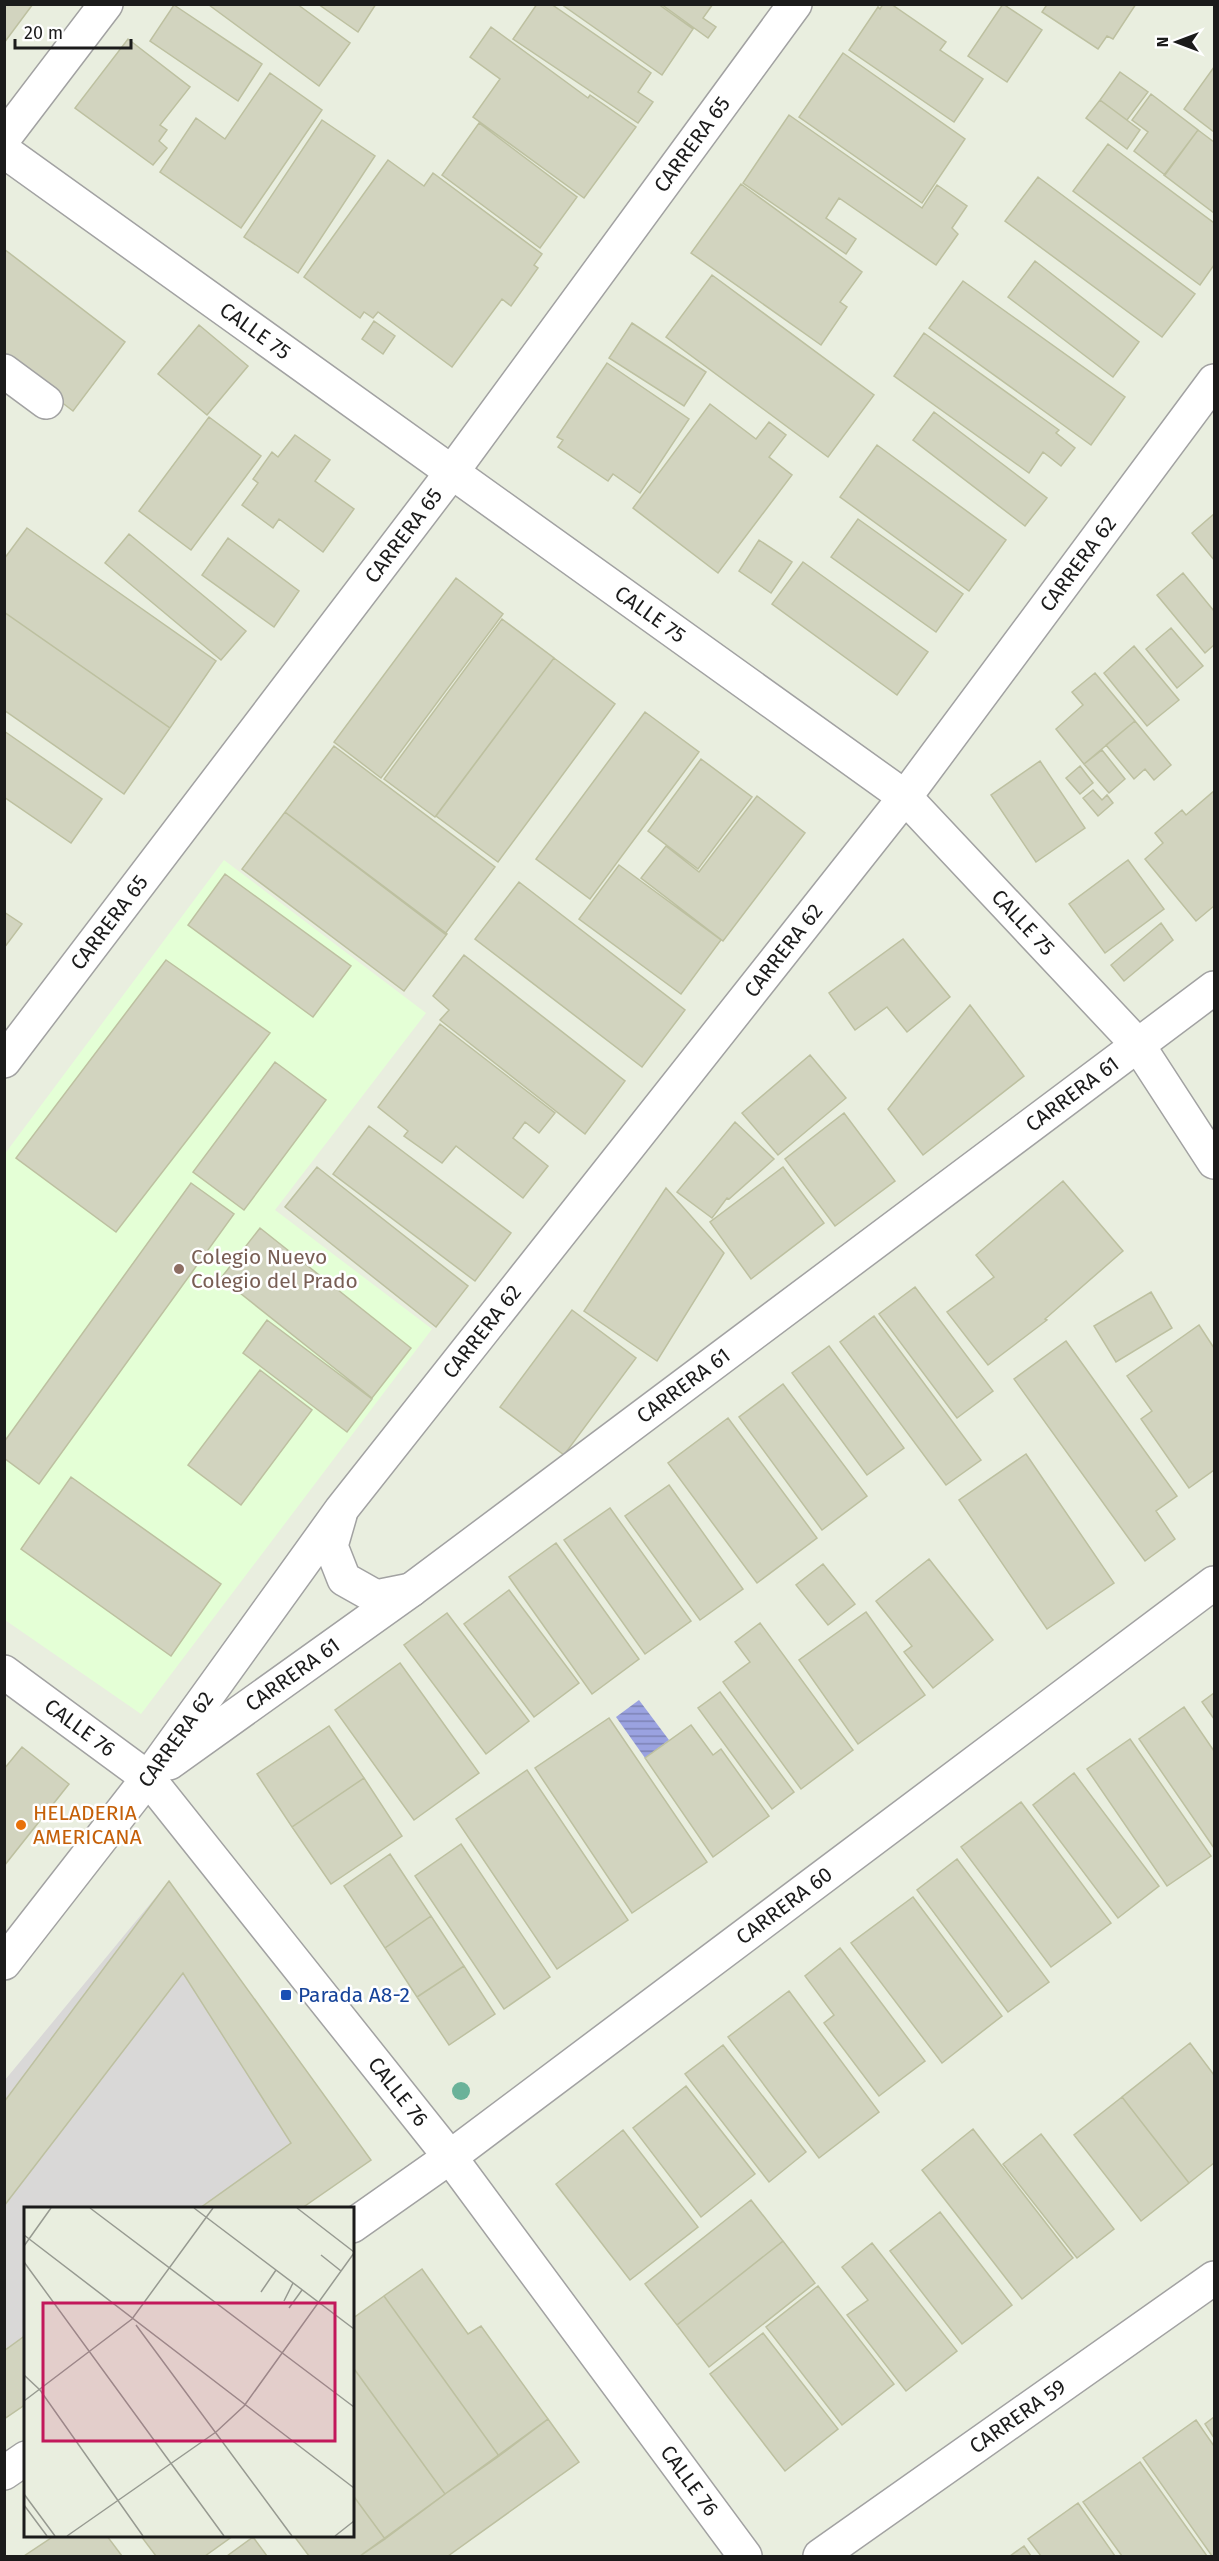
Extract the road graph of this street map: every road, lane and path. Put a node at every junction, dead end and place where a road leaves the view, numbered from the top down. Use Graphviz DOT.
graph roads {
  1 [pos="106,4"];
  2 [pos="795,4"];
  3 [pos="4,138"];
  4 [pos="4,151"];
  5 [pos="4,371"];
  6 [pos="1215,381"];
  7 [pos="46,402"];
  8 [pos="452,472"];
  9 [pos="905,796"];
  10 [pos="1215,988"];
  11 [pos="1137,1045"];
  12 [pos="4,1061"];
  13 [pos="1215,1162"];
  14 [pos="341,1510"];
  15 [pos="1215,1583"];
  16 [pos="411,1590"];
  17 [pos="4,1672"];
  18 [pos="148,1778"];
  19 [pos="4,1963"];
  20 [pos="450,2157"];
  21 [pos="354,2225"];
  22 [pos="1215,2278"];
  23 [pos="24,2459"];
  24 [pos="4,2473"];
  25 [pos="745,2556"];
  26 [pos="820,2556"];
  1 -- 3 [label="street"];
  2 -- 8 [label="street, CARRERA 65"];
  4 -- 8 [label="street, CALLE 75"];
  5 -- 7 [label="street"];
  6 -- 9 [label="street, CARRERA 62"];
  8 -- 9 [label="street, CALLE 75"];
  8 -- 12 [label="street, CARRERA 65"];
  9 -- 11 [label="street, CALLE 75"];
  9 -- 14 [label="street, CARRERA 62"];
  10 -- 11 [label="street, CARRERA 61"];
  11 -- 13 [label="street, CALLE 75"];
  11 -- 16 [label="street, CARRERA 61"];
  14 -- 16 [label="street, CARRERA 62"];
  14 -- 18 [label="street, CARRERA 62"];
  15 -- 20 [label="street, CARRERA 60"];
  16 -- 18 [label="street, CARRERA 61"];
  17 -- 18 [label="street, CALLE 76"];
  18 -- 19 [label="street, CARRERA 62"];
  18 -- 20 [label="street, CALLE 76"];
  20 -- 21 [label="street, CARRERA 60"];
  20 -- 25 [label="street, CALLE 76"];
  22 -- 26 [label="street, CARRERA 59"];
  23 -- 24 [label="street"];
}
